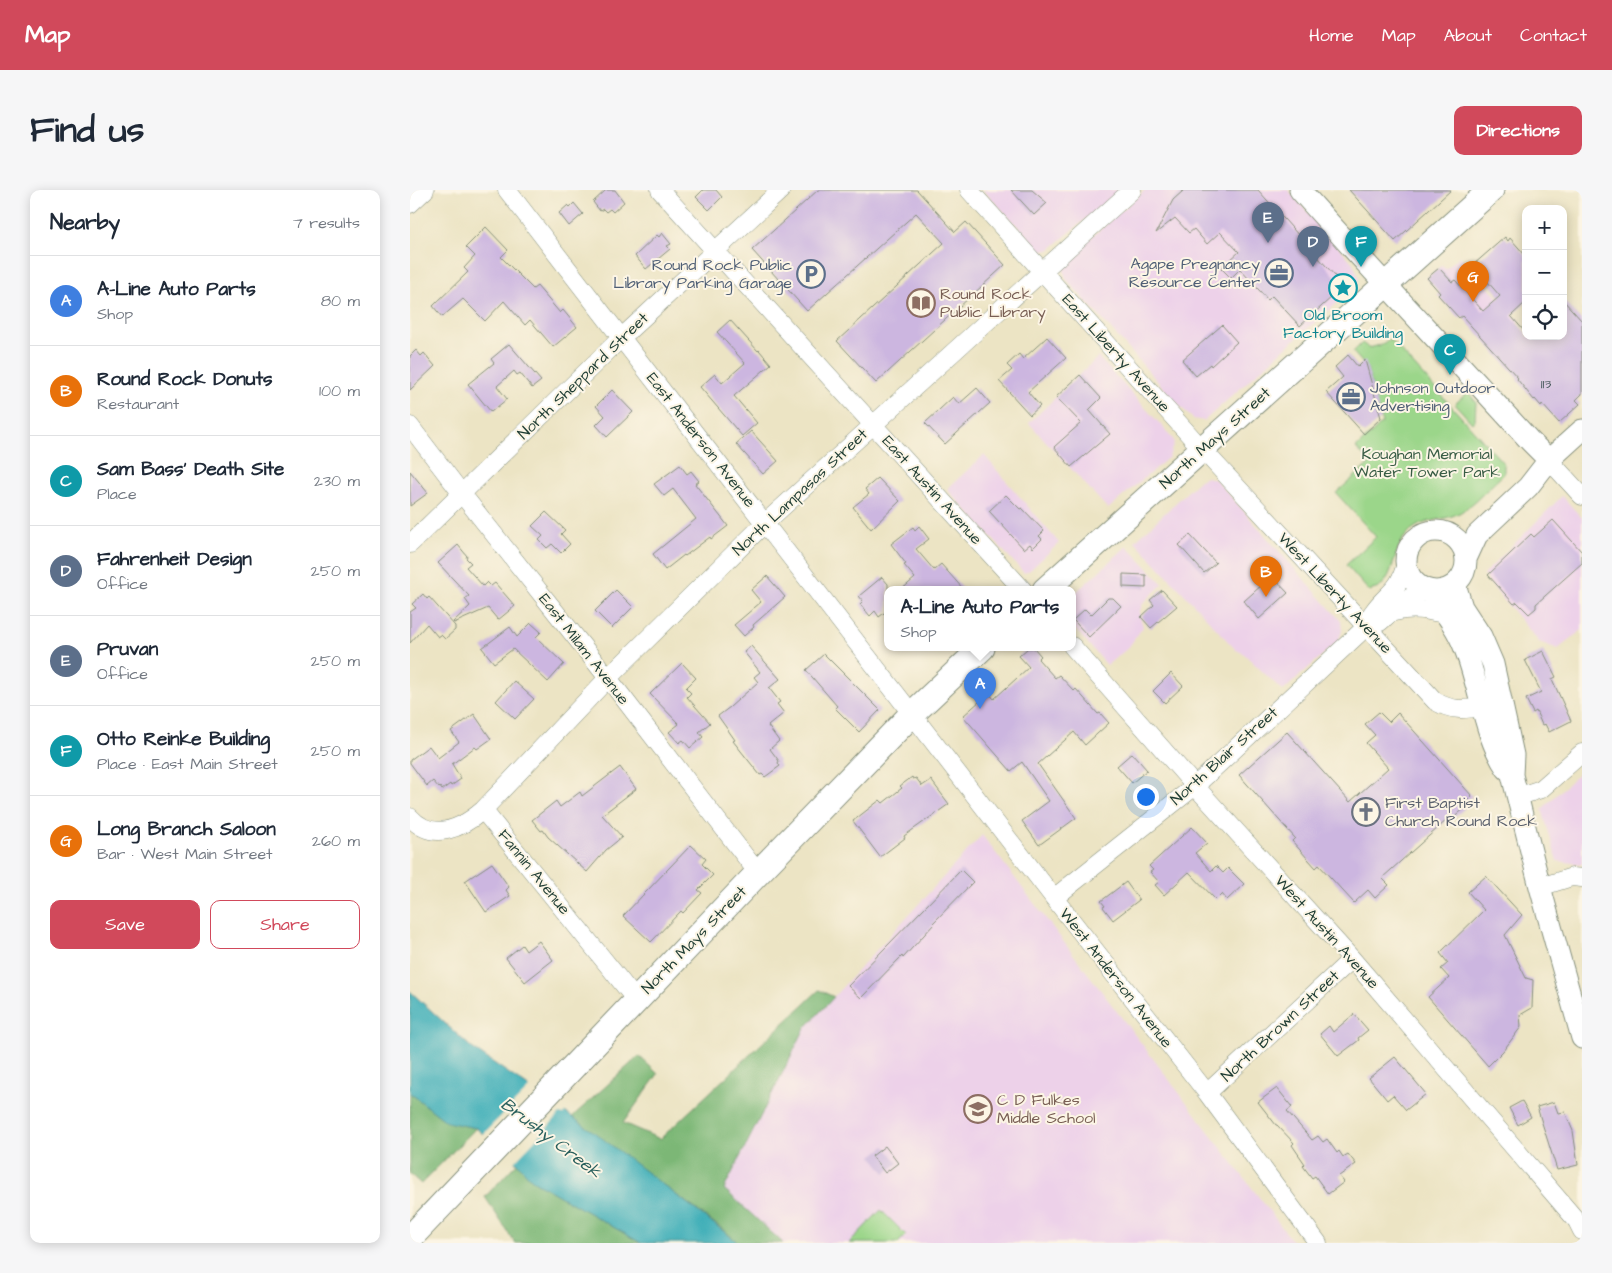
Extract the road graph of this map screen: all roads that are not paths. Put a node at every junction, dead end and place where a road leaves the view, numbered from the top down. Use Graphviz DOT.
graph roads {
  1 [pos="425,190"];
  2 [pos="507,190"];
  3 [pos="660,190"];
  4 [pos="781,190"];
  5 [pos="969,190"];
  6 [pos="1132,190"];
  7 [pos="1300,190"];
  8 [pos="1491,190"];
  9 [pos="410,204"];
  10 [pos="715,250"];
  11 [pos="1043,270"];
  12 [pos="1384,285"];
  13 [pos="621,338"];
  14 [pos="872,425"];
  15 [pos="410,426"];
  16 [pos="1582,430"];
  17 [pos="1202,449"];
  18 [pos="1549,460"];
  19 [pos="462,494"];
  20 [pos="1582,496"];
  21 [pos="765,522"];
  22 [pos="1449,534"];
  23 [pos="410,544"];
  24 [pos="1466,559"];
  25 [pos="1406,563"];
  26 [pos="1455,584"];
  27 [pos="1019,586"];
  28 [pos="1049,586"];
  29 [pos="1428,590"];
  30 [pos="1391,613"];
  31 [pos="1447,616"];
  32 [pos="1366,627"];
  33 [pos="979,651"];
  34 [pos="1076,651"];
  35 [pos="608,678"];
  36 [pos="1482,707"];
  37 [pos="912,714"];
  38 [pos="1582,753"];
  39 [pos="1512,775"];
  40 [pos="1195,786"];
  41 [pos="1518,797"];
  42 [pos="484,810"];
  43 [pos="410,817"];
  44 [pos="758,873"];
  45 [pos="1582,878"];
  46 [pos="1540,887"];
  47 [pos="1054,898"];
  48 [pos="1352,960"];
  49 [pos="636,1000"];
  50 [pos="1582,1038"];
  51 [pos="1207,1094"];
  52 [pos="1580,1225"];
  53 [pos="410,1238"];
  54 [pos="1318,1243"];
  1 -- 9 [label="street"];
  2 -- 13 [label="street, East Anderson Avenue"];
  3 -- 10 [label="street, East Austin Avenue"];
  4 -- 10 [label="street, North Sheppard Street"];
  5 -- 11 [label="street, East Liberty Avenue"];
  6 -- 11 [label="street, North Lampasas Street"];
  7 -- 12 [label="street"];
  8 -- 12 [label="main road, North Mays Street"];
  10 -- 13 [label="street, North Sheppard Street"];
  10 -- 14 [label="street, East Austin Avenue"];
  11 -- 14 [label="street, North Lampasas Street"];
  11 -- 17 [label="street, East Liberty Avenue"];
  12 -- 17 [label="main road, North Mays Street"];
  12 -- 18 [label="street"];
  13 -- 19 [label="street, North Sheppard Street"];
  13 -- 21 [label="street, East Anderson Avenue"];
  14 -- 21 [label="street, North Lampasas Street"];
  14 -- 27 [label="street, East Austin Avenue"];
  15 -- 19 [label="street, East Milam Avenue"];
  16 -- 18 [label="street"];
  17 -- 28 [label="main road, North Mays Street"];
  17 -- 32 [label="street, West Liberty Avenue"];
  18 -- 20 [label="street"];
  18 -- 22 [label="street"];
  18 -- 24 [label="street"];
  19 -- 23 [label="street, North Sheppard Street"];
  19 -- 35 [label="street, East Milam Avenue"];
  21 -- 35 [label="street, North Lampasas Street"];
  21 -- 37 [label="street, East Anderson Avenue"];
  22 -- 24 [label="street"];
  22 -- 25 [label="street"];
  24 -- 26 [label="street"];
  25 -- 29 [label="street"];
  25 -- 32 [label="street, North Blair Street"];
  26 -- 29 [label="street"];
  26 -- 39 [label="street"];
  29 -- 30 [label="street, North Blair Street"];
  29 -- 31 [label="street"];
  30 -- 31 [label="street"];
  30 -- 32 [label="street, North Blair Street"];
  31 -- 36 [label="street"];
  32 -- 36 [label="street, West Liberty Avenue"];
  32 -- 40 [label="street, North Blair Street"];
  33 -- 37 [label="main road, North Mays Street"];
  34 -- 40 [label="street, West Austin Avenue"];
  35 -- 42 [label="street, North Lampasas Street"];
  35 -- 44 [label="street, East Milam Avenue"];
  36 -- 39 [label="street"];
  37 -- 44 [label="main road, North Mays Street"];
  37 -- 47 [label="street, West Anderson Avenue"];
  38 -- 41 [label="street"];
  39 -- 41 [label="street"];
  40 -- 47 [label="street, North Blair Street"];
  40 -- 48 [label="street, West Austin Avenue"];
  41 -- 46 [label="street"];
  42 -- 43 [label="street"];
  42 -- 49 [label="street, Fannin Avenue"];
  44 -- 49 [label="main road, North Mays Street"];
  45 -- 46 [label="street"];
  46 -- 50 [label="street"];
  47 -- 51 [label="street, West Anderson Avenue"];
  48 -- 51 [label="street, North Brown Street"];
  48 -- 52 [label="street, West Austin Avenue"];
  49 -- 53 [label="main road, North Mays Street"];
  51 -- 54 [label="street, West Anderson Avenue"];
}
